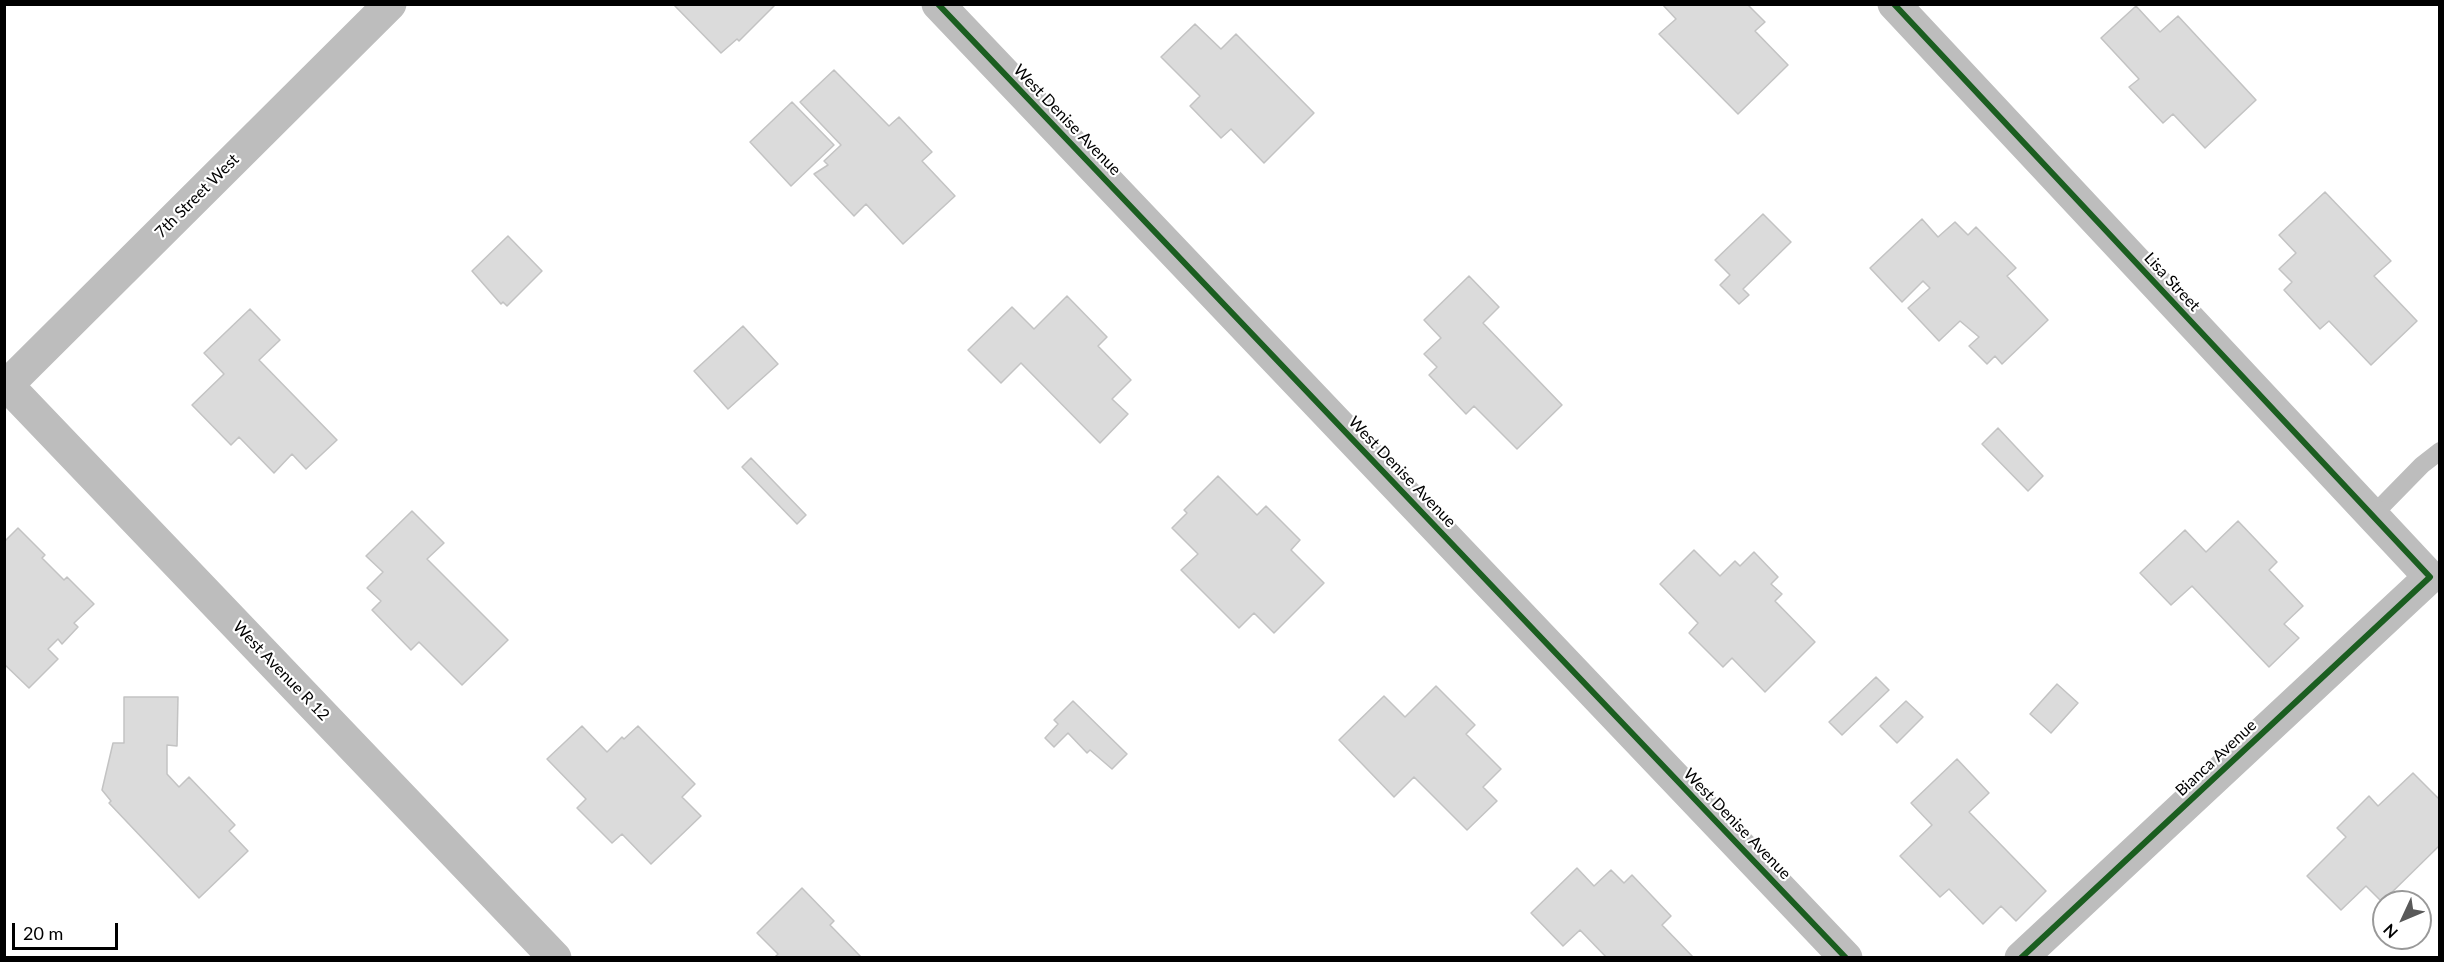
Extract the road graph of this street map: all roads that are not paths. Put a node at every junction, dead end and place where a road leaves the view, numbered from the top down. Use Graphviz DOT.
graph roads {
  1 [pos="390,4"];
  2 [pos="938,4"];
  3 [pos="1894,4"];
  4 [pos="5,385"];
  5 [pos="2439,451"];
  6 [pos="2372,516"];
  7 [pos="2435,577"];
  8 [pos="555,957"];
  9 [pos="1846,957"];
  10 [pos="2021,957"];
  1 -- 4 [label="street, 7th Street West"];
  2 -- 9 [label="street, West Denise Avenue"];
  3 -- 6 [label="street, Lisa Street"];
  4 -- 8 [label="street, West Avenue R 12"];
  5 -- 6 [label="lane"];
  6 -- 7 [label="street, Lisa Street"];
  7 -- 10 [label="street, Bianca Avenue"];
}
